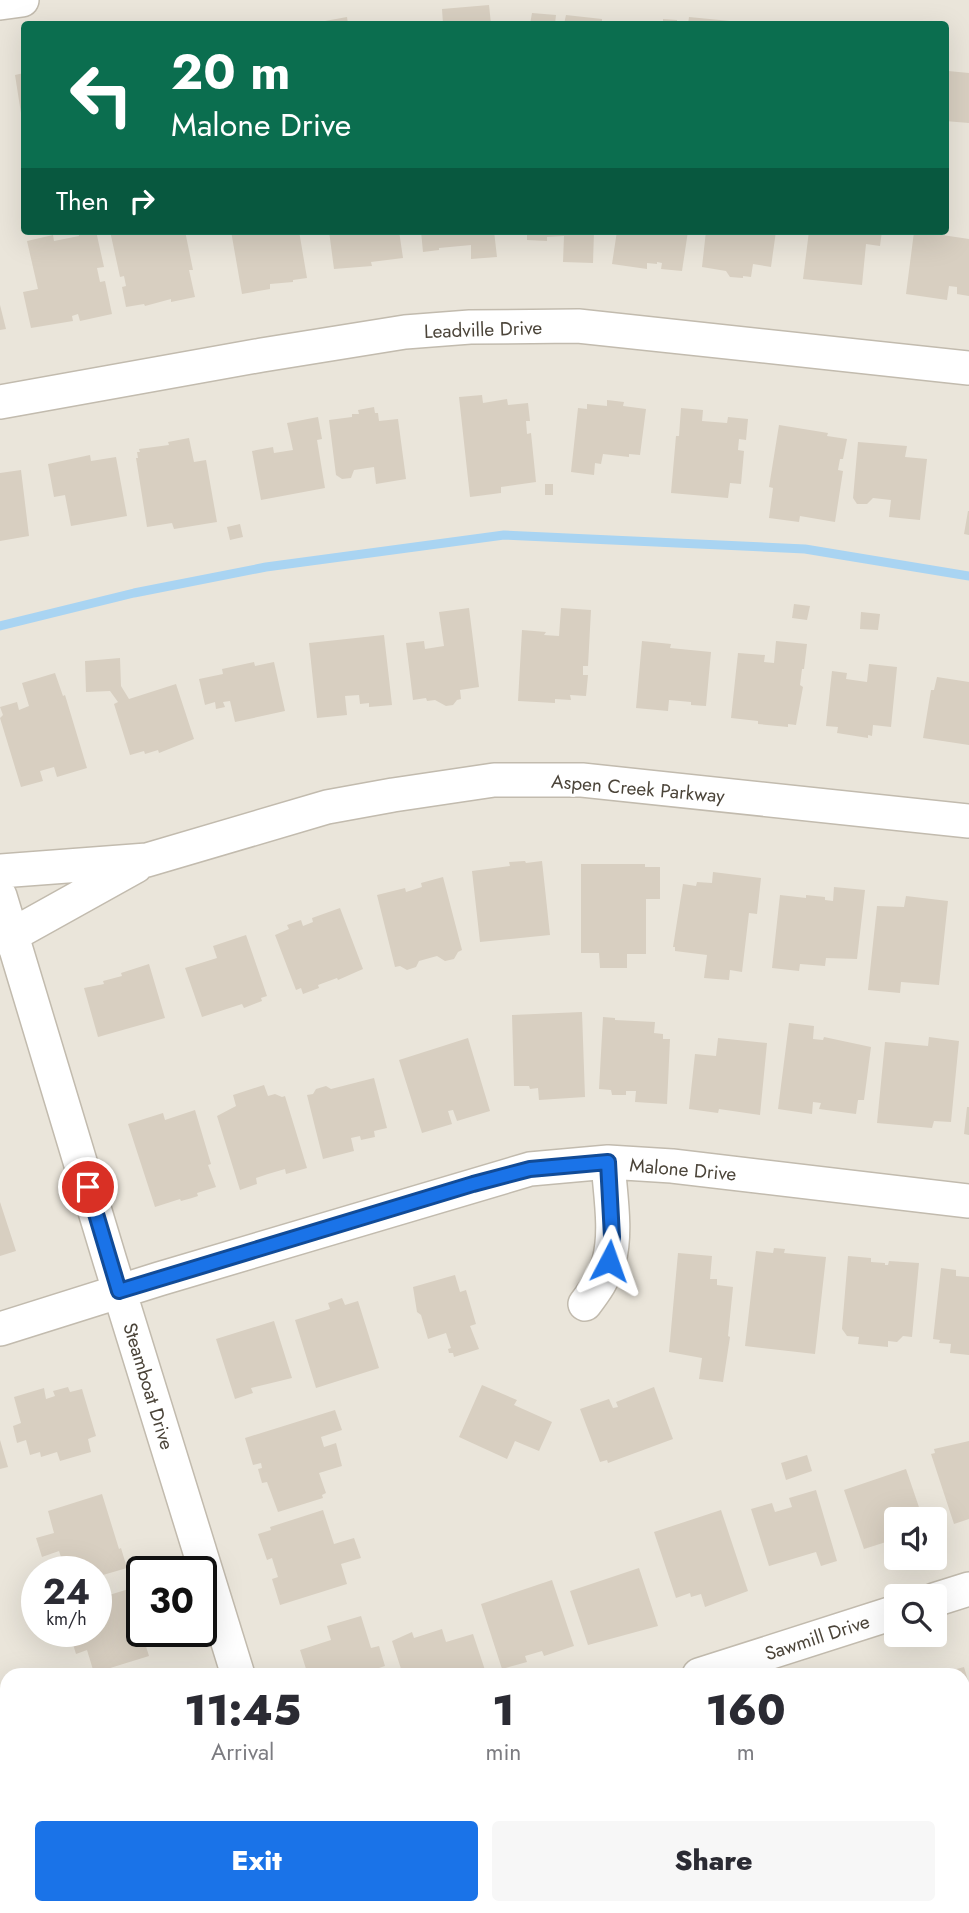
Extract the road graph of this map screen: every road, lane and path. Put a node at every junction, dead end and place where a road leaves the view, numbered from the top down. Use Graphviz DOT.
graph roads {
  1 [pos="22,0"];
  2 [pos="0,3"];
  3 [pos="969,368"];
  4 [pos="0,402"];
  5 [pos="969,821"];
  6 [pos="147,860"];
  7 [pos="0,871"];
  8 [pos="0,896"];
  9 [pos="6,937"];
  10 [pos="608,1162"];
  11 [pos="969,1201"];
  12 [pos="119,1291"];
  13 [pos="585,1304"];
  14 [pos="0,1329"];
  15 [pos="969,1589"];
  16 [pos="947,1596"];
  17 [pos="884,1616"];
  18 [pos="236,1668"];
  19 [pos="721,1668"];
  1 -- 2 [label="street"];
  3 -- 4 [label="street, Leadville Drive"];
  5 -- 6 [label="street, Aspen Creek Parkway"];
  6 -- 7 [label="street, Aspen Creek Parkway"];
  6 -- 9 [label="street, Aspen Creek Parkway"];
  8 -- 9 [label="street, Steamboat Drive"];
  9 -- 12 [label="street, Steamboat Drive"];
  10 -- 11 [label="street, Malone Drive"];
  10 -- 12 [label="street, Malone Drive"];
  10 -- 13 [label="street"];
  12 -- 14 [label="street, Malone Drive"];
  12 -- 18 [label="street, Steamboat Drive"];
  15 -- 16 [label="street"];
  17 -- 19 [label="street, Sawmill Drive"];
}
